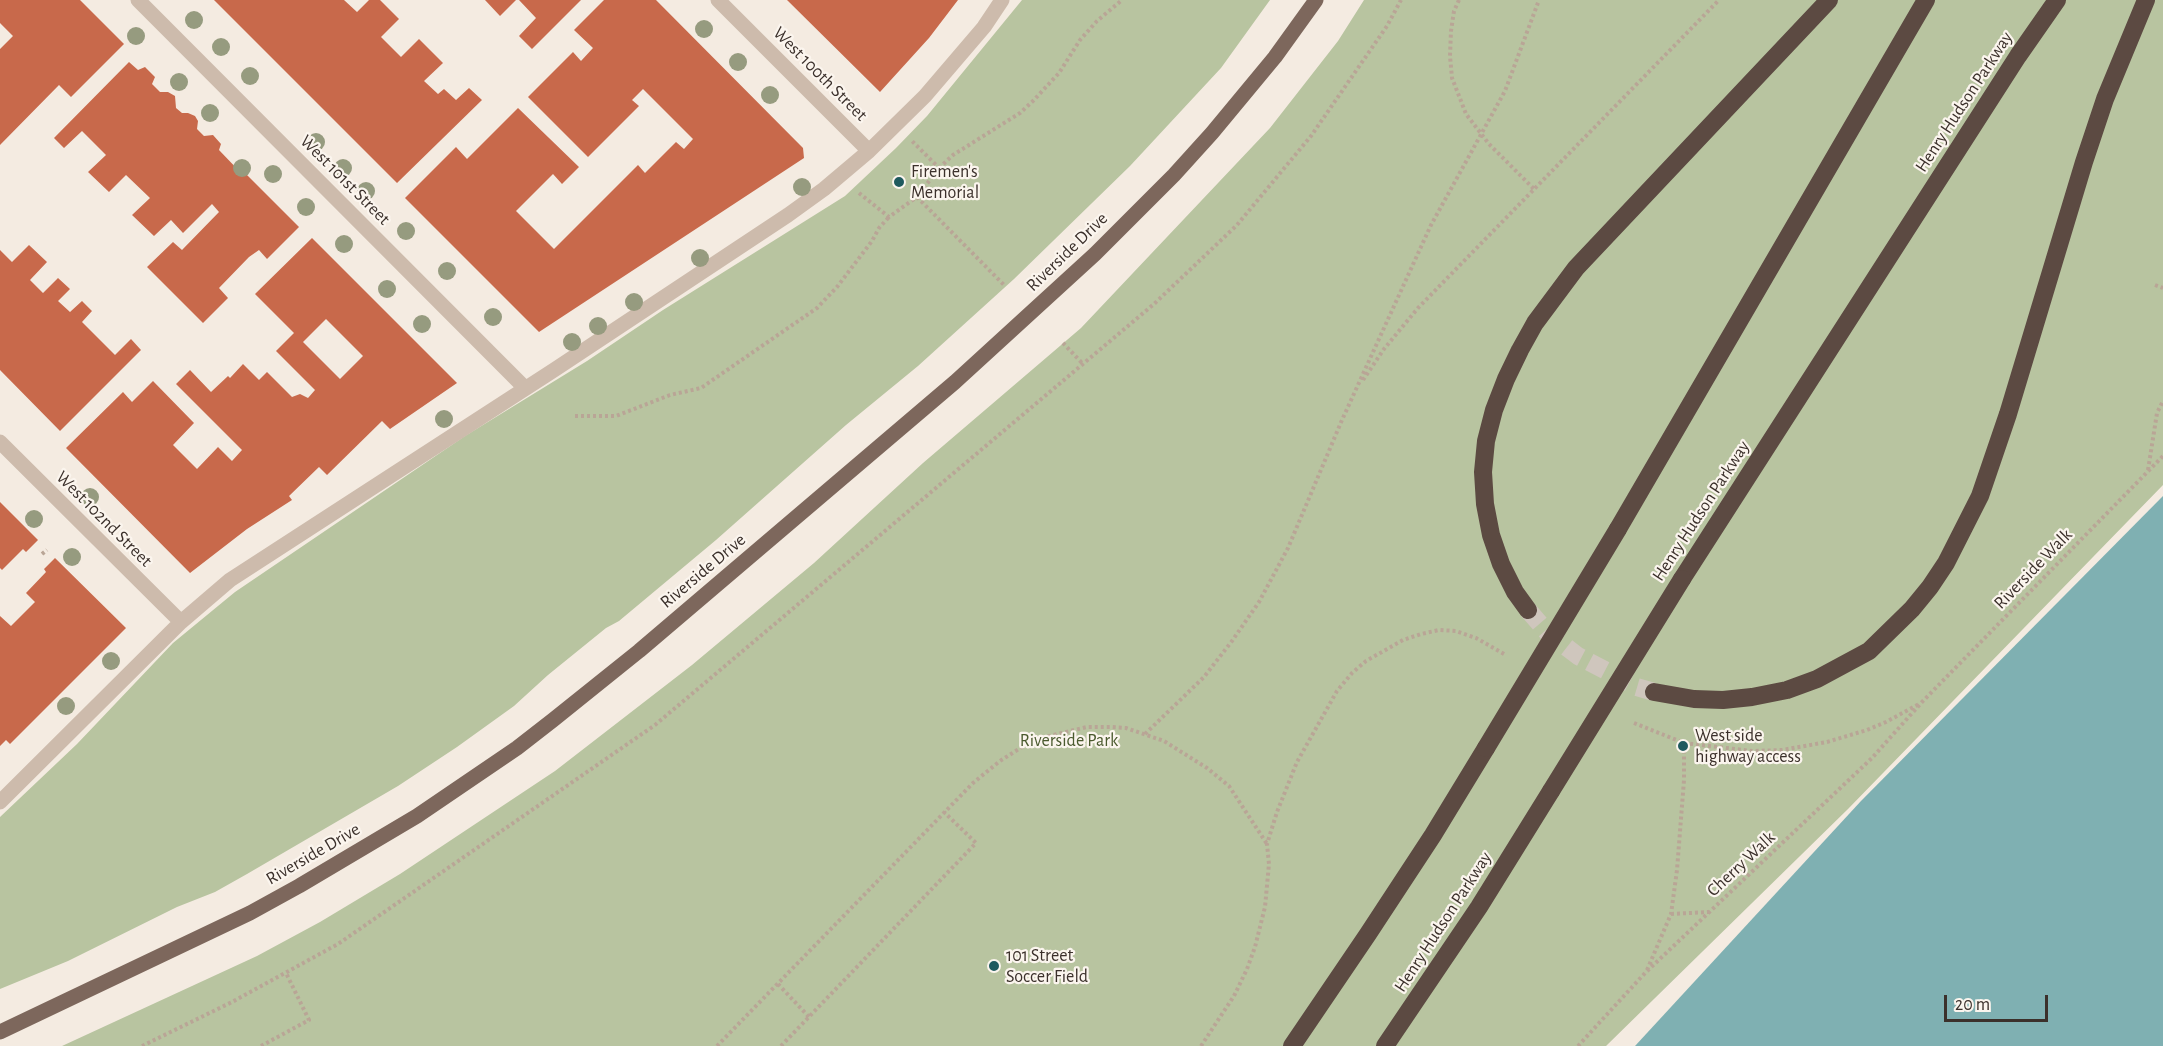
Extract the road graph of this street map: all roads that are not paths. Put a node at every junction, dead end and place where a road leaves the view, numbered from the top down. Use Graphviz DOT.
graph roads {
  1 [pos="138,0"];
  2 [pos="718,0"];
  3 [pos="1002,0"];
  4 [pos="1316,0"];
  5 [pos="1829,0"];
  6 [pos="1926,0"];
  7 [pos="2057,0"];
  8 [pos="2146,0"];
  9 [pos="869,151"];
  10 [pos="525,388"];
  11 [pos="0,442"];
  12 [pos="1528,610"];
  13 [pos="181,622"];
  14 [pos="1654,692"];
  15 [pos="0,802"];
  16 [pos="2,1032"];
  17 [pos="1292,1046"];
  18 [pos="1385,1046"];
  1 -- 10 [label="street, West 101st Street"];
  2 -- 9 [label="street, West 100th Street"];
  3 -- 9 [label="street"];
  4 -- 16 [label="main road, Riverside Drive"];
  5 -- 12 [label="highway"];
  6 -- 17 [label="highway, bridge"];
  7 -- 18 [label="highway, Henry Hudson Parkway, bridge"];
  8 -- 14 [label="highway"];
  9 -- 10 [label="street"];
  10 -- 13 [label="street"];
  11 -- 13 [label="street, West 102nd Street"];
  13 -- 15 [label="street"];
}
